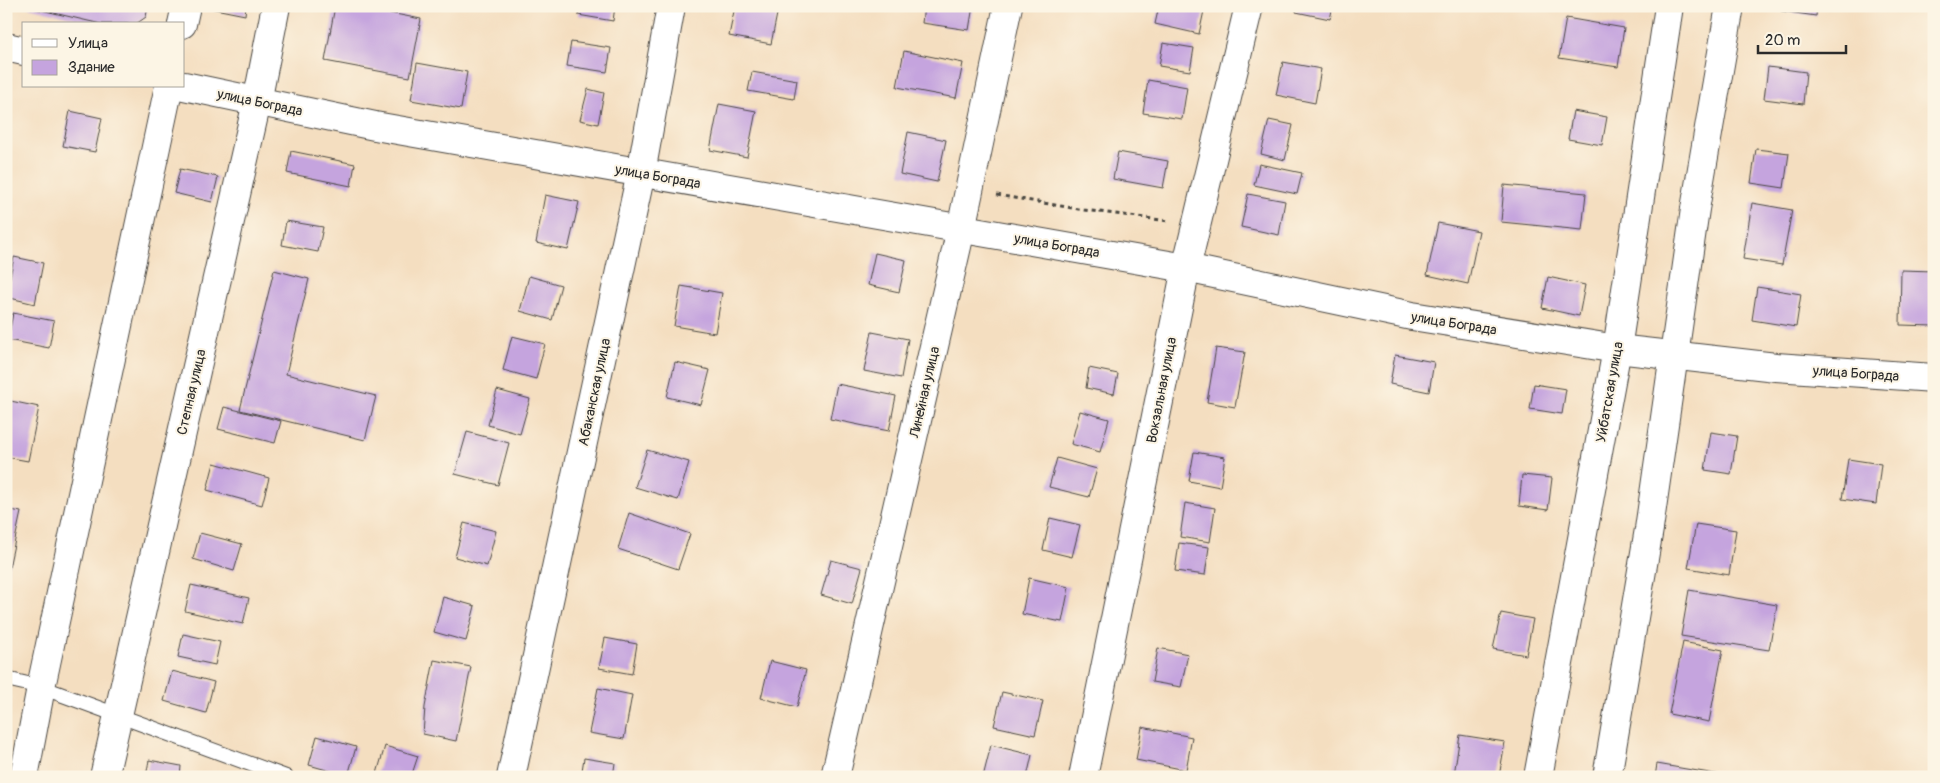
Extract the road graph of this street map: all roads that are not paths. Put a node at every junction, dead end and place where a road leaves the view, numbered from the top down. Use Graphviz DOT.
graph roads {
  1 [pos="186,6"];
  2 [pos="276,6"];
  3 [pos="671,6"];
  4 [pos="1008,6"];
  5 [pos="1249,6"];
  6 [pos="1669,6"];
  7 [pos="1730,6"];
  8 [pos="182,22"];
  9 [pos="6,47"];
  10 [pos="22,51"];
  11 [pos="185,86"];
  12 [pos="169,88"];
  13 [pos="257,102"];
  14 [pos="641,173"];
  15 [pos="961,229"];
  16 [pos="1186,268"];
  17 [pos="1617,349"];
  18 [pos="1675,355"];
  19 [pos="1934,378"];
  20 [pos="6,679"];
  21 [pos="41,687"];
  22 [pos="117,715"];
  23 [pos="24,777"];
  24 [pos="104,777"];
  25 [pos="286,777"];
  26 [pos="511,777"];
  27 [pos="835,777"];
  28 [pos="1083,777"];
  29 [pos="1538,777"];
  30 [pos="1607,777"];
  1 -- 8 [label="street"];
  2 -- 13 [label="street, Степная улица"];
  3 -- 14 [label="street, Абаканская улица"];
  4 -- 15 [label="street, Линейная улица"];
  5 -- 16 [label="street, Вокзальная улица"];
  6 -- 17 [label="street, Уйбатская улица"];
  7 -- 18 [label="street"];
  9 -- 10 [label="street"];
  11 -- 13 [label="street, улица Бограда"];
  12 -- 21 [label="street"];
  13 -- 14 [label="street, улица Бограда"];
  13 -- 22 [label="street, Степная улица"];
  14 -- 15 [label="street, улица Бограда"];
  14 -- 26 [label="street, Абаканская улица"];
  15 -- 16 [label="street, улица Бограда"];
  15 -- 27 [label="street, Линейная улица"];
  16 -- 17 [label="street, улица Бограда"];
  16 -- 28 [label="street, Вокзальная улица"];
  17 -- 18 [label="street, улица Бограда"];
  17 -- 29 [label="street, Уйбатская улица"];
  18 -- 19 [label="street, улица Бограда"];
  18 -- 30 [label="street"];
  20 -- 21 [label="lane"];
  21 -- 22 [label="lane"];
  21 -- 23 [label="street"];
  22 -- 24 [label="street, Степная улица"];
  22 -- 25 [label="lane"];
}
